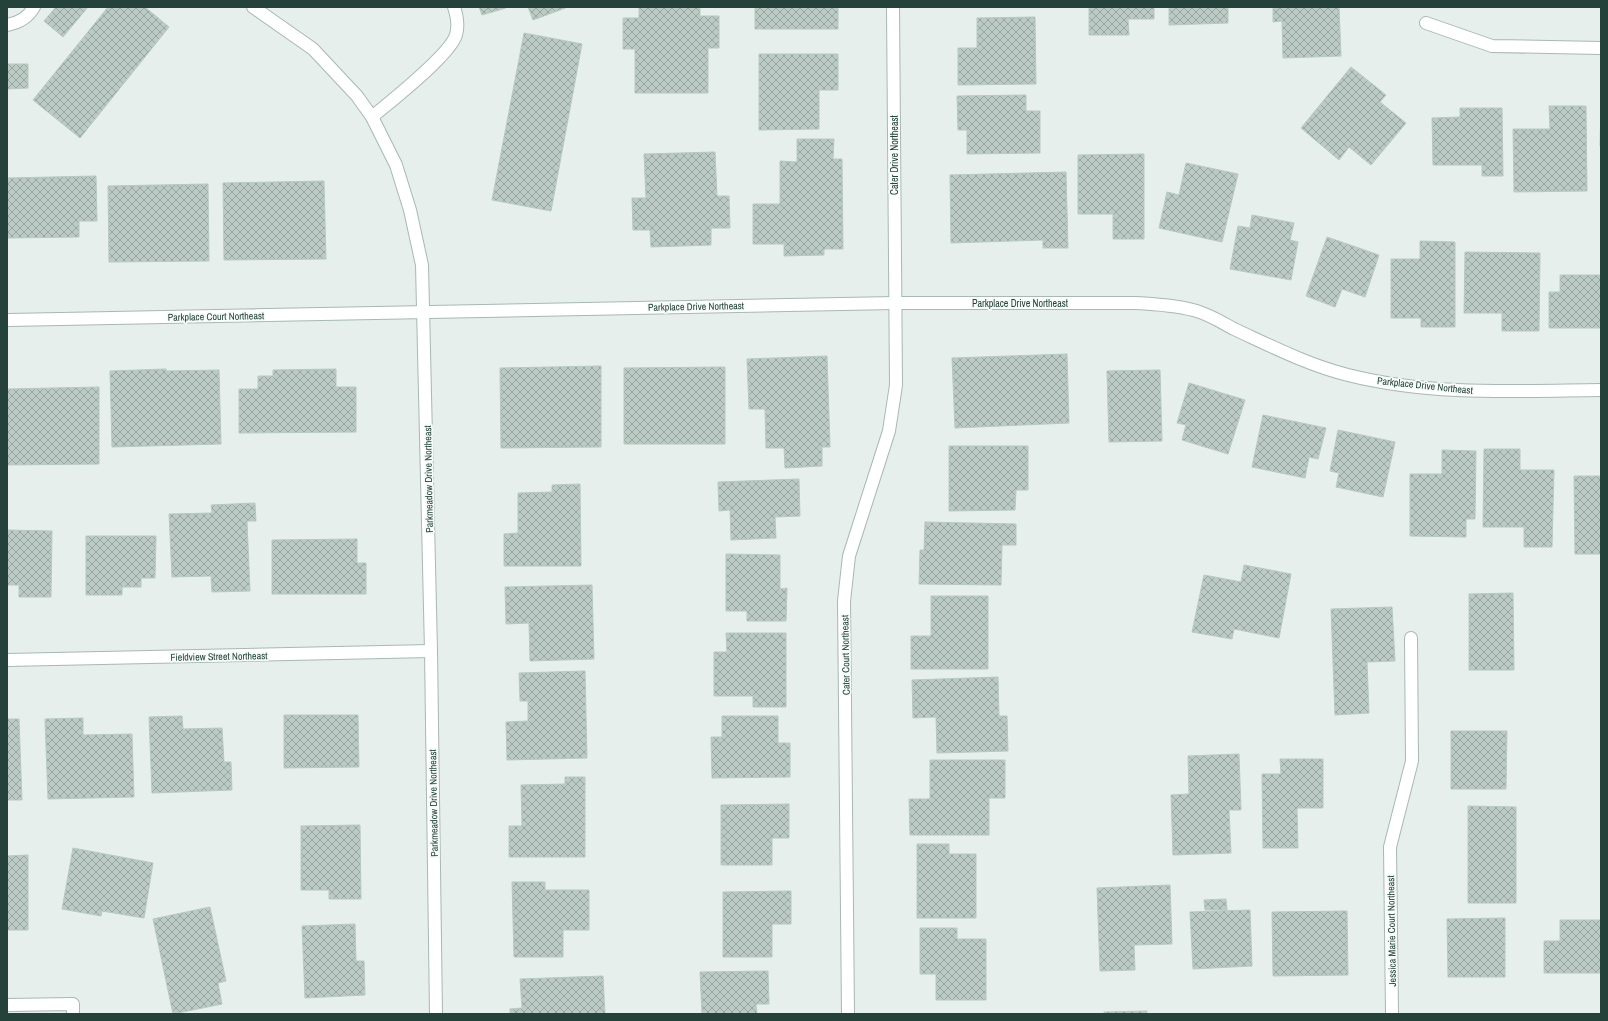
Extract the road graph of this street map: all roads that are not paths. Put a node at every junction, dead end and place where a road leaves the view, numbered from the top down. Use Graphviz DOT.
graph roads {
  1 [pos="34,7"];
  2 [pos="253,7"];
  3 [pos="454,7"];
  4 [pos="893,7"];
  5 [pos="1426,23"];
  6 [pos="7,25"];
  7 [pos="1601,48"];
  8 [pos="372,117"];
  9 [pos="895,303"];
  10 [pos="424,311"];
  11 [pos="8,320"];
  12 [pos="1601,390"];
  13 [pos="1411,638"];
  14 [pos="431,652"];
  15 [pos="7,660"];
  16 [pos="7,1005"];
  17 [pos="73,1009"];
  18 [pos="436,1014"];
  19 [pos="848,1014"];
  20 [pos="1392,1014"];
  1 -- 6 [label="street"];
  2 -- 8 [label="street, Parkmeadow Drive Northeast"];
  3 -- 8 [label="street"];
  4 -- 9 [label="street, Cater Drive Northeast"];
  5 -- 7 [label="street"];
  8 -- 10 [label="street, Parkmeadow Drive Northeast"];
  9 -- 10 [label="street, Parkplace Drive Northeast"];
  9 -- 12 [label="street, Parkplace Drive Northeast"];
  9 -- 19 [label="street, Cater Court Northeast"];
  10 -- 11 [label="street, Parkplace Court Northeast"];
  10 -- 14 [label="street, Parkmeadow Drive Northeast"];
  13 -- 20 [label="street, Jessica Marie Court Northeast"];
  14 -- 15 [label="street, Fieldview Street Northeast"];
  14 -- 18 [label="street, Parkmeadow Drive Northeast"];
  16 -- 17 [label="street"];
}
